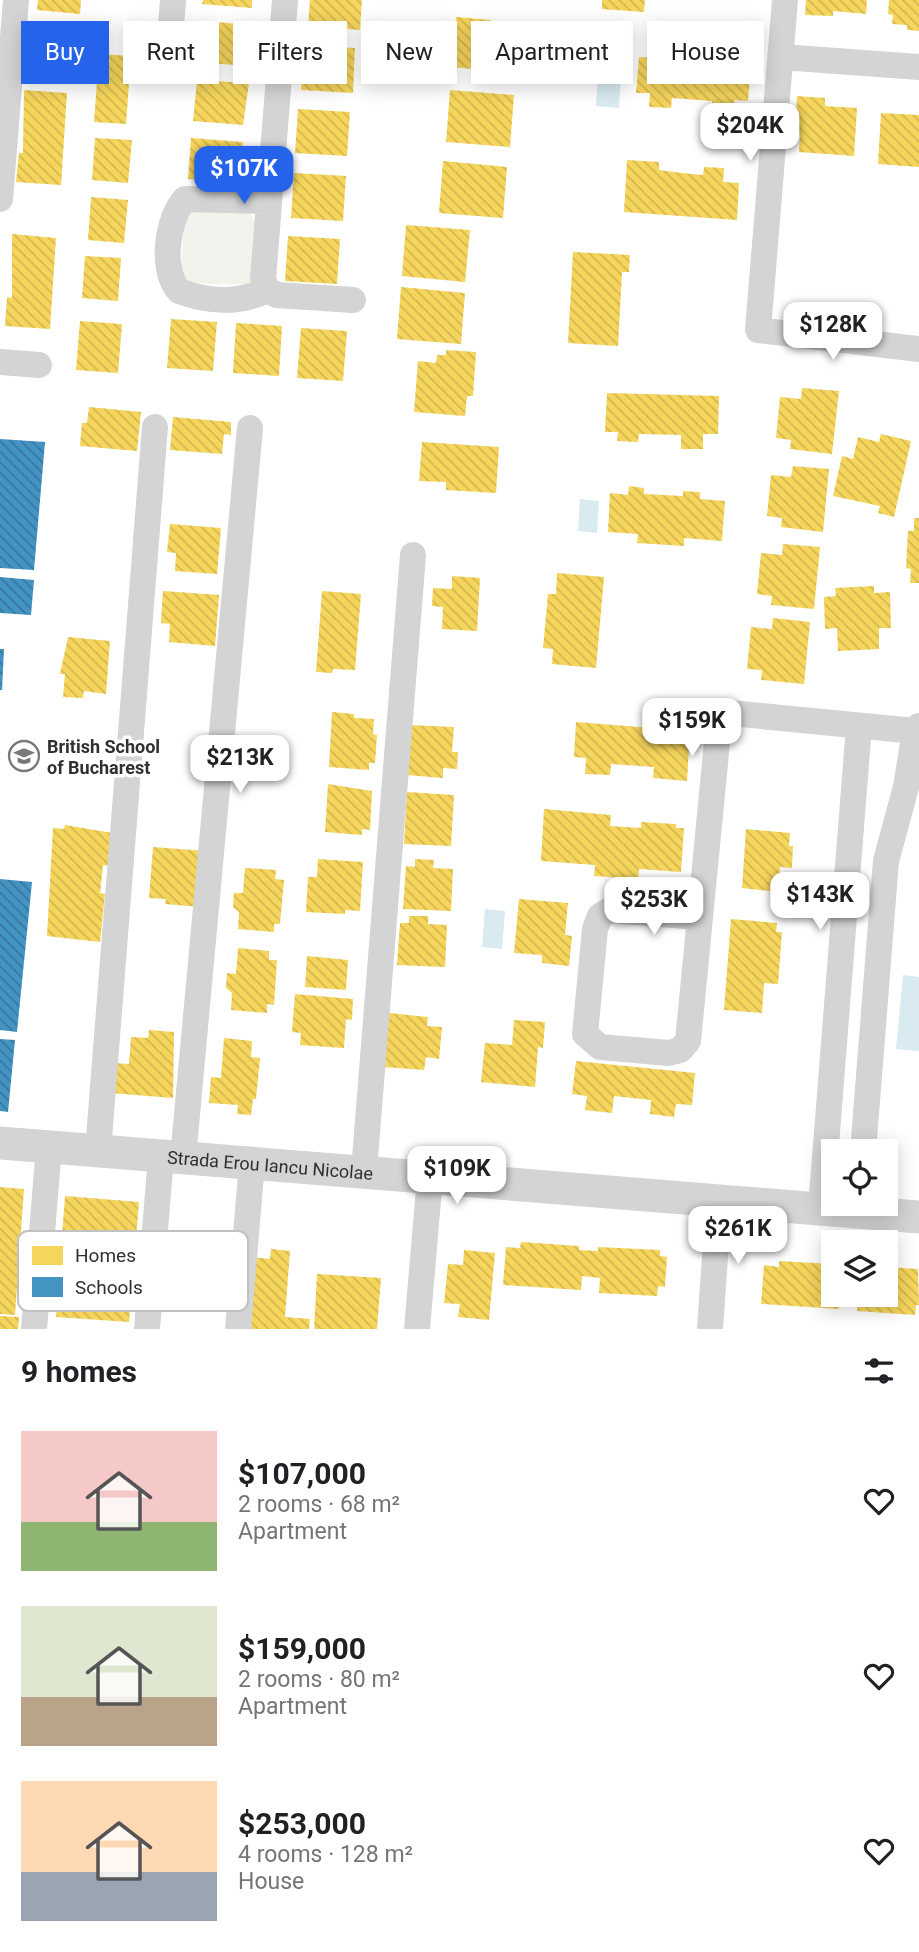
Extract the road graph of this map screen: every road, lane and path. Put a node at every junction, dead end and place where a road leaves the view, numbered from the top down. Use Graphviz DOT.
graph roads {
  1 [pos="16,0"];
  2 [pos="173,0"];
  3 [pos="285,0"];
  4 [pos="785,0"];
  5 [pos="171,21"];
  6 [pos="782,57"];
  7 [pos="919,67"];
  8 [pos="0,199"];
  9 [pos="268,201"];
  10 [pos="267,290"];
  11 [pos="354,300"];
  12 [pos="919,349"];
  13 [pos="0,362"];
  14 [pos="39,365"];
  15 [pos="156,427"];
  16 [pos="250,428"];
  17 [pos="413,555"];
  18 [pos="859,726"];
  19 [pos="917,729"];
  20 [pos="912,788"];
  21 [pos="699,917"];
  22 [pos="826,1139"];
  23 [pos="864,1139"];
  24 [pos="0,1143"];
  25 [pos="49,1147"];
  26 [pos="97,1151"];
  27 [pos="172,1157"];
  28 [pos="252,1163"];
  29 [pos="364,1171"];
  30 [pos="430,1177"];
  31 [pos="719,1199"];
  32 [pos="821,1208"];
  33 [pos="898,1214"];
  34 [pos="919,1217"];
  35 [pos="42,1231"];
  36 [pos="161,1231"];
  37 [pos="246,1231"];
  38 [pos="35,1311"];
  39 [pos="150,1311"];
  40 [pos="240,1311"];
  41 [pos="34,1329"];
  42 [pos="147,1329"];
  43 [pos="238,1329"];
  44 [pos="417,1329"];
  45 [pos="710,1329"];
  1 -- 8 [label="street"];
  2 -- 5 [label="street"];
  3 -- 9 [label="street"];
  4 -- 6 [label="street"];
  6 -- 7 [label="street"];
  6 -- 12 [label="street"];
  9 -- 10 [label="street"];
  9 -- 10 [label="street"];
  10 -- 11 [label="street"];
  13 -- 14 [label="street"];
  15 -- 26 [label="street"];
  16 -- 27 [label="street"];
  17 -- 29 [label="street"];
  18 -- 19 [label="street"];
  18 -- 21 [label="street"];
  18 -- 22 [label="street"];
  19 -- 20 [label="street"];
  20 -- 23 [label="street"];
  21 -- 21 [label="street"];
  24 -- 25 [label="street, Strada Erou Iancu Nicolae"];
  25 -- 26 [label="street, Strada Erou Iancu Nicolae"];
  25 -- 35 [label="street"];
  26 -- 27 [label="street, Strada Erou Iancu Nicolae"];
  27 -- 28 [label="street, Strada Erou Iancu Nicolae"];
  27 -- 36 [label="street"];
  28 -- 29 [label="street, Strada Erou Iancu Nicolae"];
  28 -- 37 [label="street"];
  29 -- 30 [label="street, Strada Erou Iancu Nicolae"];
  30 -- 31 [label="street, Strada Erou Iancu Nicolae"];
  30 -- 44 [label="street"];
  31 -- 32 [label="street, Strada Erou Iancu Nicolae"];
  31 -- 45 [label="street"];
  33 -- 34 [label="street, Strada Erou Iancu Nicolae"];
  38 -- 41 [label="street"];
  39 -- 42 [label="street"];
  40 -- 43 [label="street"];
}
